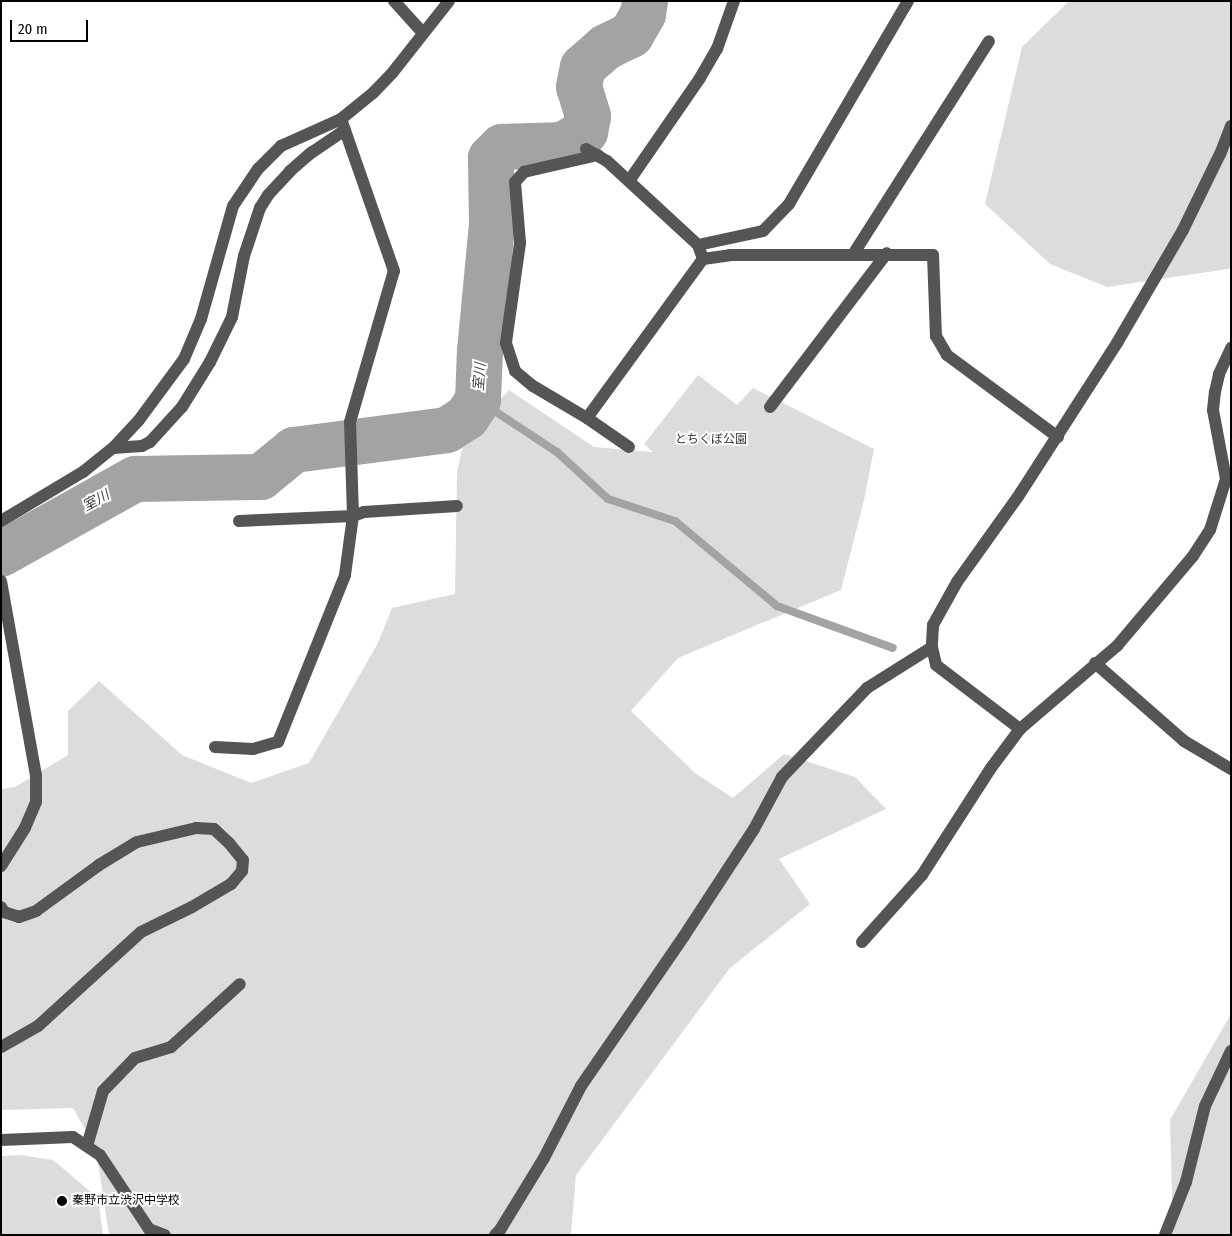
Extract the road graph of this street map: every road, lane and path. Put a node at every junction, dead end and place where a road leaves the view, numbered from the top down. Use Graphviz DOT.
graph roads {
  1 [pos="394,1"];
  2 [pos="449,1"];
  3 [pos="734,1"];
  4 [pos="908,1"];
  5 [pos="423,33"];
  6 [pos="989,41"];
  7 [pos="343,125"];
  8 [pos="1231,126"];
  9 [pos="586,149"];
  10 [pos="598,155"];
  11 [pos="629,181"];
  12 [pos="698,245"];
  13 [pos="887,253"];
  14 [pos="854,254"];
  15 [pos="703,259"];
  16 [pos="1231,348"];
  17 [pos="770,407"];
  18 [pos="587,418"];
  19 [pos="1058,437"];
  20 [pos="629,447"];
  21 [pos="113,448"];
  22 [pos="458,506"];
  23 [pos="353,516"];
  24 [pos="239,521"];
  25 [pos="1,522"];
  26 [pos="2,582"];
  27 [pos="932,647"];
  28 [pos="1095,663"];
  29 [pos="1020,729"];
  30 [pos="215,747"];
  31 [pos="1231,769"];
  32 [pos="1,866"];
  33 [pos="1,907"];
  34 [pos="862,942"];
  35 [pos="240,984"];
  36 [pos="1,1047"];
  37 [pos="1231,1050"];
  38 [pos="1,1140"];
  39 [pos="87,1146"];
  40 [pos="165,1235"];
  41 [pos="495,1235"];
  42 [pos="1165,1235"];
  1 -- 5 [label="street"];
  2 -- 5 [label="street"];
  3 -- 11 [label="street"];
  4 -- 12 [label="street"];
  5 -- 7 [label="street"];
  6 -- 14 [label="street"];
  7 -- 21 [label="street"];
  7 -- 21 [label="street"];
  7 -- 23 [label="street"];
  8 -- 19 [label="street"];
  9 -- 10 [label="street"];
  10 -- 11 [label="street"];
  10 -- 18 [label="street"];
  11 -- 12 [label="street"];
  12 -- 15 [label="street"];
  13 -- 14 [label="street"];
  13 -- 17 [label="street"];
  13 -- 19 [label="street"];
  14 -- 15 [label="street"];
  15 -- 18 [label="street"];
  16 -- 28 [label="street"];
  18 -- 20 [label="street"];
  19 -- 27 [label="street"];
  21 -- 25 [label="street"];
  22 -- 23 [label="street"];
  23 -- 24 [label="street"];
  23 -- 30 [label="street"];
  26 -- 32 [label="street"];
  27 -- 29 [label="street"];
  27 -- 41 [label="street"];
  28 -- 29 [label="street"];
  28 -- 31 [label="street"];
  29 -- 34 [label="street"];
  33 -- 36 [label="street"];
  35 -- 39 [label="street"];
  37 -- 42 [label="street"];
  38 -- 39 [label="street"];
  39 -- 40 [label="street"];
}
